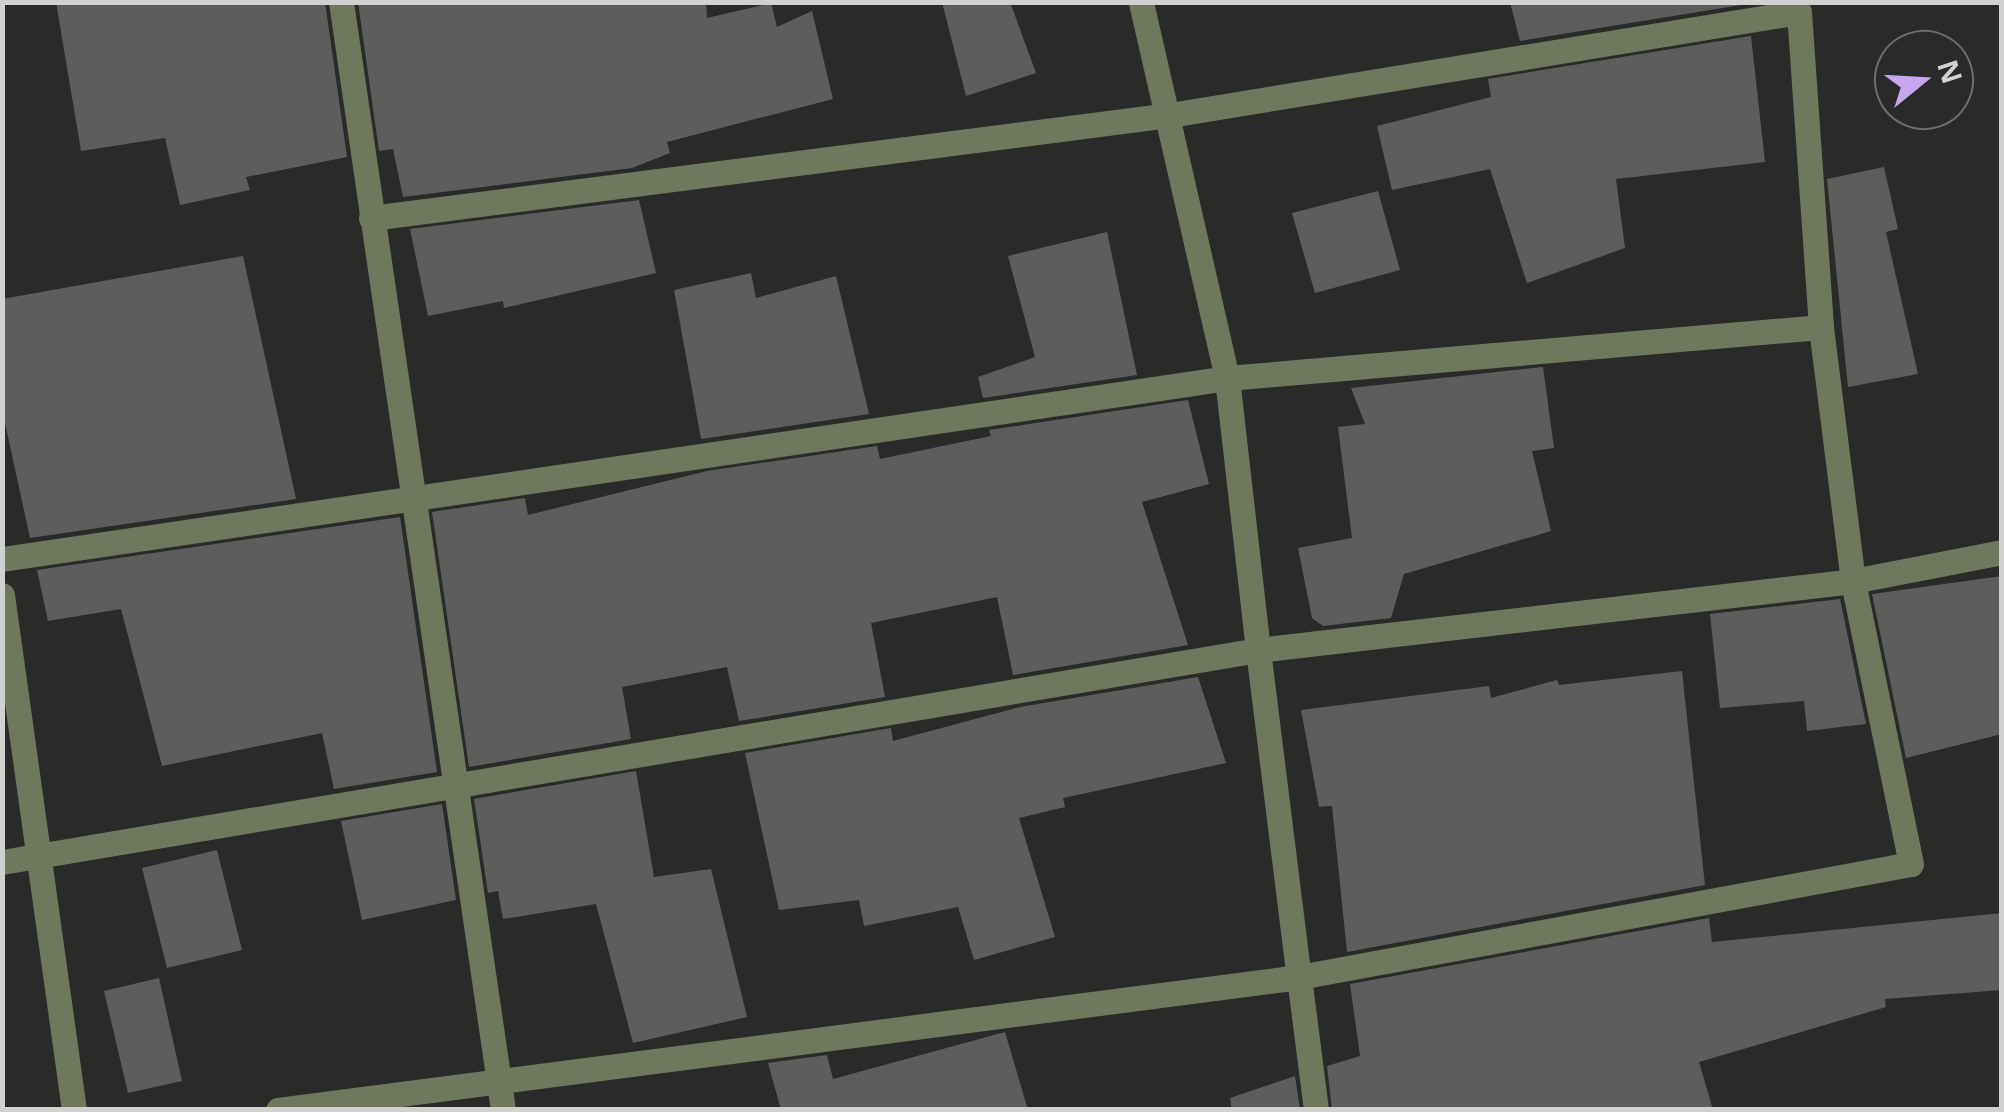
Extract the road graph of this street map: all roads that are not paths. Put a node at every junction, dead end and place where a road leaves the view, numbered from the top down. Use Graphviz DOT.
graph roads {
  1 [pos="341,2"];
  2 [pos="1141,2"];
  3 [pos="1170,115"];
  4 [pos="371,218"];
  5 [pos="1821,328"];
  6 [pos="1228,378"];
  7 [pos="410,496"];
  8 [pos="2002,552"];
  9 [pos="2,559"];
  10 [pos="1853,581"];
  11 [pos="2,595"];
  12 [pos="1258,650"];
  13 [pos="455,790"];
  14 [pos="38,856"];
  15 [pos="2,862"];
  16 [pos="1298,977"];
  17 [pos="497,1076"];
  18 [pos="74,1110"];
  19 [pos="278,1110"];
  20 [pos="502,1110"];
  21 [pos="1316,1110"];
  1 -- 4 [label="street"];
  2 -- 3 [label="street"];
  3 -- 4 [label="street"];
  3 -- 5 [label="street"];
  3 -- 6 [label="street"];
  4 -- 7 [label="street"];
  5 -- 6 [label="street"];
  5 -- 10 [label="street"];
  6 -- 7 [label="street"];
  6 -- 12 [label="street"];
  7 -- 9 [label="street"];
  7 -- 13 [label="street"];
  8 -- 10 [label="street"];
  10 -- 12 [label="street"];
  10 -- 16 [label="street"];
  11 -- 14 [label="street"];
  12 -- 13 [label="street"];
  12 -- 16 [label="street"];
  13 -- 14 [label="street"];
  13 -- 17 [label="street"];
  14 -- 15 [label="street"];
  14 -- 18 [label="street"];
  16 -- 17 [label="street"];
  16 -- 21 [label="street"];
  17 -- 19 [label="street"];
  17 -- 20 [label="street"];
}
